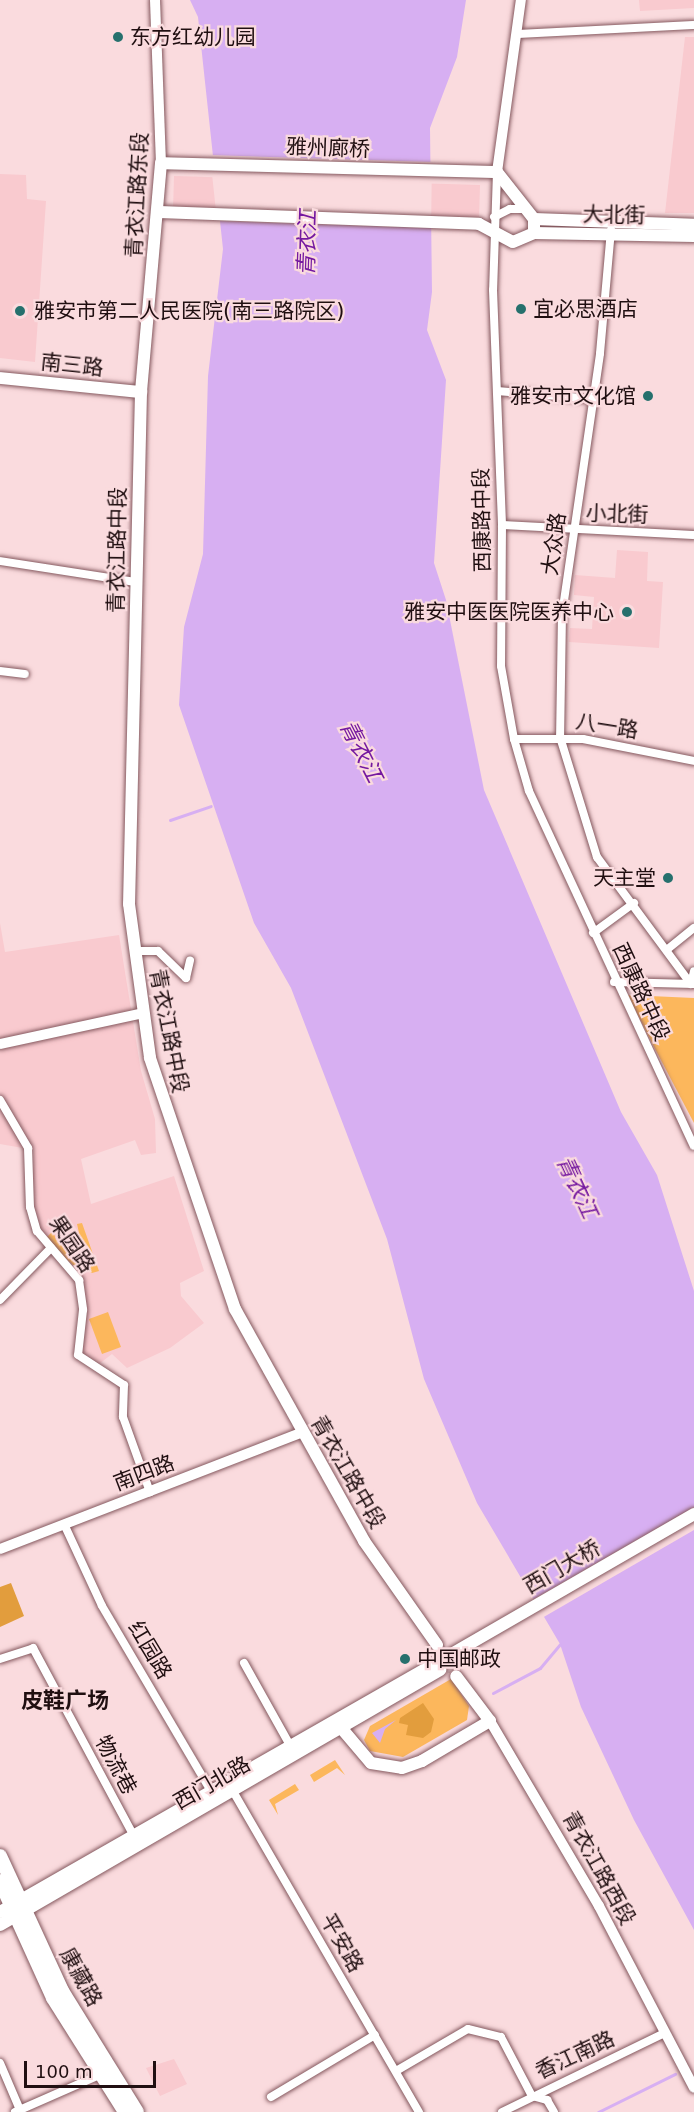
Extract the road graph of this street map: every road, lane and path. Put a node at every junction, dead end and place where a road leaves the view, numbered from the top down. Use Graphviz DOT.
graph roads {
  1 [pos="155,0"];
  2 [pos="521,0"];
  3 [pos="694,25"];
  4 [pos="517,34"];
  5 [pos="168,163"];
  6 [pos="497,172"];
  7 [pos="159,212"];
  8 [pos="530,214"];
  9 [pos="494,224"];
  10 [pos="694,225"];
  11 [pos="611,229"];
  12 [pos="534,233"];
  13 [pos="694,236"];
  14 [pos="0,378"];
  15 [pos="498,391"];
  16 [pos="141,392"];
  17 [pos="593,399"];
  18 [pos="502,525"];
  19 [pos="573,530"];
  20 [pos="694,535"];
  21 [pos="0,561"];
  22 [pos="136,582"];
  23 [pos="0,671"];
  24 [pos="25,674"];
  25 [pos="560,737"];
  26 [pos="514,739"];
  27 [pos="694,761"];
  28 [pos="634,903"];
  29 [pos="694,928"];
  30 [pos="593,933"];
  31 [pos="669,948"];
  32 [pos="134,951"];
  33 [pos="190,960"];
  34 [pos="694,971"];
  35 [pos="614,982"];
  36 [pos="693,984"];
  37 [pos="143,1013"];
  38 [pos="0,1044"];
  39 [pos="0,1100"];
  40 [pos="694,1146"];
  41 [pos="51,1248"];
  42 [pos="0,1300"];
  43 [pos="303,1432"];
  44 [pos="150,1492"];
  45 [pos="694,1514"];
  46 [pos="694,1523"];
  47 [pos="64,1524"];
  48 [pos="0,1550"];
  49 [pos="437,1646"];
  50 [pos="0,1659"];
  51 [pos="244,1663"];
  52 [pos="456,1676"];
  53 [pos="490,1721"];
  54 [pos="343,1730"];
  55 [pos="291,1747"];
  56 [pos="211,1791"];
  57 [pos="234,1793"];
  58 [pos="134,1836"];
  59 [pos="0,1856"];
  60 [pos="0,1881"];
  61 [pos="14,1909"];
  62 [pos="0,1925"];
  63 [pos="665,2033"];
  64 [pos="375,2035"];
  65 [pos="0,2063"];
  66 [pos="396,2071"];
  67 [pos="106,2072"];
  68 [pos="694,2088"];
  69 [pos="532,2096"];
  70 [pos="271,2097"];
  71 [pos="17,2111"];
  72 [pos="125,2112"];
  73 [pos="137,2112"];
  74 [pos="419,2112"];
  75 [pos="502,2112"];
  76 [pos="554,2112"];
  1 -- 5 [label="street, 青衣江路东段"];
  2 -- 4 [label="street, 西康路中段"];
  3 -- 4 [label="street"];
  4 -- 6 [label="street, 西康路中段"];
  5 -- 6 [label="main road, 雅州廊桥"];
  5 -- 7 [label="main road, 青衣江路东段"];
  6 -- 8 [label="main road"];
  6 -- 9 [label="street, 西康路中段"];
  7 -- 9 [label="main road"];
  7 -- 16 [label="main road, 青衣江路东段"];
  8 -- 9 [label="street"];
  8 -- 11 [label="main road, 大北街"];
  8 -- 12 [label="main road"];
  9 -- 12 [label="main road, 大北街"];
  9 -- 15 [label="street, 西康路中段"];
  10 -- 11 [label="main road, 大北街"];
  11 -- 12 [label="main road, 大北街"];
  11 -- 13 [label="main road, 大北街"];
  11 -- 17 [label="street, 大众路"];
  14 -- 16 [label="main road, 南三路"];
  15 -- 17 [label="street"];
  15 -- 18 [label="street, 西康路中段"];
  16 -- 22 [label="main road, 青衣江路中段"];
  17 -- 19 [label="street, 大众路"];
  18 -- 19 [label="street, 小北街"];
  18 -- 26 [label="street, 西康路中段"];
  19 -- 20 [label="street, 小北街"];
  19 -- 25 [label="street, 大众路"];
  21 -- 22 [label="street"];
  22 -- 32 [label="main road, 青衣江路中段"];
  23 -- 24 [label="street"];
  25 -- 26 [label="street, 八一路"];
  25 -- 27 [label="street, 八一路"];
  25 -- 28 [label="street, 大众路"];
  26 -- 30 [label="street, 西康路中段"];
  28 -- 30 [label="street"];
  28 -- 31 [label="street, 大众路"];
  29 -- 31 [label="street"];
  30 -- 35 [label="street, 西康路中段"];
  31 -- 36 [label="street, 大众路"];
  32 -- 33 [label="street"];
  32 -- 37 [label="main road, 青衣江路中段"];
  34 -- 36 [label="street"];
  35 -- 36 [label="street"];
  35 -- 40 [label="street, 西康路中段"];
  37 -- 38 [label="street"];
  37 -- 43 [label="main road, 青衣江路中段"];
  39 -- 41 [label="street, 果园路"];
  41 -- 42 [label="street"];
  41 -- 44 [label="street, 果园路"];
  43 -- 44 [label="street, 南四路"];
  43 -- 49 [label="main road, 青衣江路中段"];
  44 -- 47 [label="street, 南四路"];
  45 -- 46 [label="main road, 西门大桥"];
  47 -- 48 [label="street, 南四路"];
  47 -- 56 [label="street, 红园路"];
  50 -- 58 [label="street, 物流巷"];
  51 -- 55 [label="street"];
  52 -- 53 [label="main road, 青衣江路西段"];
  53 -- 54 [label="main road"];
  53 -- 63 [label="street, 青衣江路西段"];
  54 -- 55 [label="main road, 西门北路"];
  54 -- 57 [label="main road, 西门北路"];
  55 -- 56 [label="main road, 西门北路"];
  56 -- 58 [label="main road, 西门北路"];
  57 -- 61 [label="main road, 西门北路"];
  57 -- 64 [label="street, 平安路"];
  58 -- 61 [label="main road, 西门北路"];
  59 -- 61 [label="main road, 康藏路"];
  60 -- 61 [label="main road, 康藏路"];
  61 -- 62 [label="main road, 西门北路"];
  61 -- 67 [label="main road, 康藏路"];
  63 -- 68 [label="street, 青衣江路西段"];
  63 -- 69 [label="street, 香江南路"];
  64 -- 66 [label="street, 平安路"];
  64 -- 70 [label="street"];
  65 -- 71 [label="street"];
  66 -- 69 [label="street"];
  66 -- 74 [label="street, 平安路"];
  67 -- 71 [label="street"];
  67 -- 72 [label="main road, 康藏路"];
  67 -- 73 [label="main road, 康藏路"];
  69 -- 75 [label="street, 香江南路"];
  69 -- 76 [label="street"];
}
